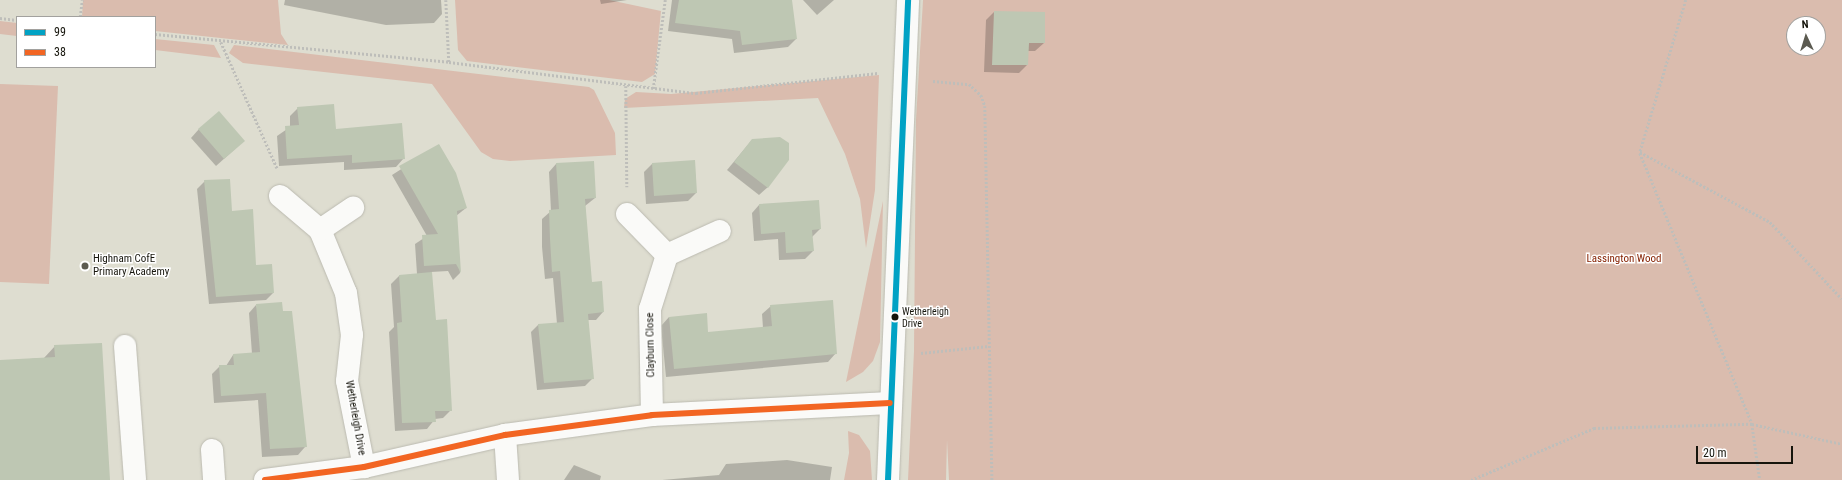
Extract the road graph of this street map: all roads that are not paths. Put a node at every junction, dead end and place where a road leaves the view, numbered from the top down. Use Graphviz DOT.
graph roads {
  1 [pos="908,0"];
  2 [pos="280,196"];
  3 [pos="354,208"];
  4 [pos="627,214"];
  5 [pos="320,230"];
  6 [pos="720,231"];
  7 [pos="667,255"];
  8 [pos="126,346"];
  9 [pos="890,403"];
  10 [pos="652,415"];
  11 [pos="505,435"];
  12 [pos="212,450"];
  13 [pos="364,467"];
  14 [pos="135,480"];
  15 [pos="214,480"];
  16 [pos="265,480"];
  17 [pos="508,480"];
  18 [pos="888,480"];
  1 -- 9 [label="street"];
  2 -- 5 [label="street, Wetherleigh Drive"];
  3 -- 5 [label="street"];
  4 -- 7 [label="street"];
  5 -- 13 [label="street, Wetherleigh Drive"];
  6 -- 7 [label="street"];
  7 -- 10 [label="street, Clayburn Close"];
  8 -- 14 [label="street"];
  9 -- 10 [label="street, Wetherleigh Drive"];
  9 -- 18 [label="street"];
  10 -- 11 [label="street, Wetherleigh Drive"];
  11 -- 13 [label="street, Wetherleigh Drive"];
  11 -- 17 [label="street"];
  12 -- 15 [label="street"];
  13 -- 16 [label="street, Wetherleigh Drive"];
}
